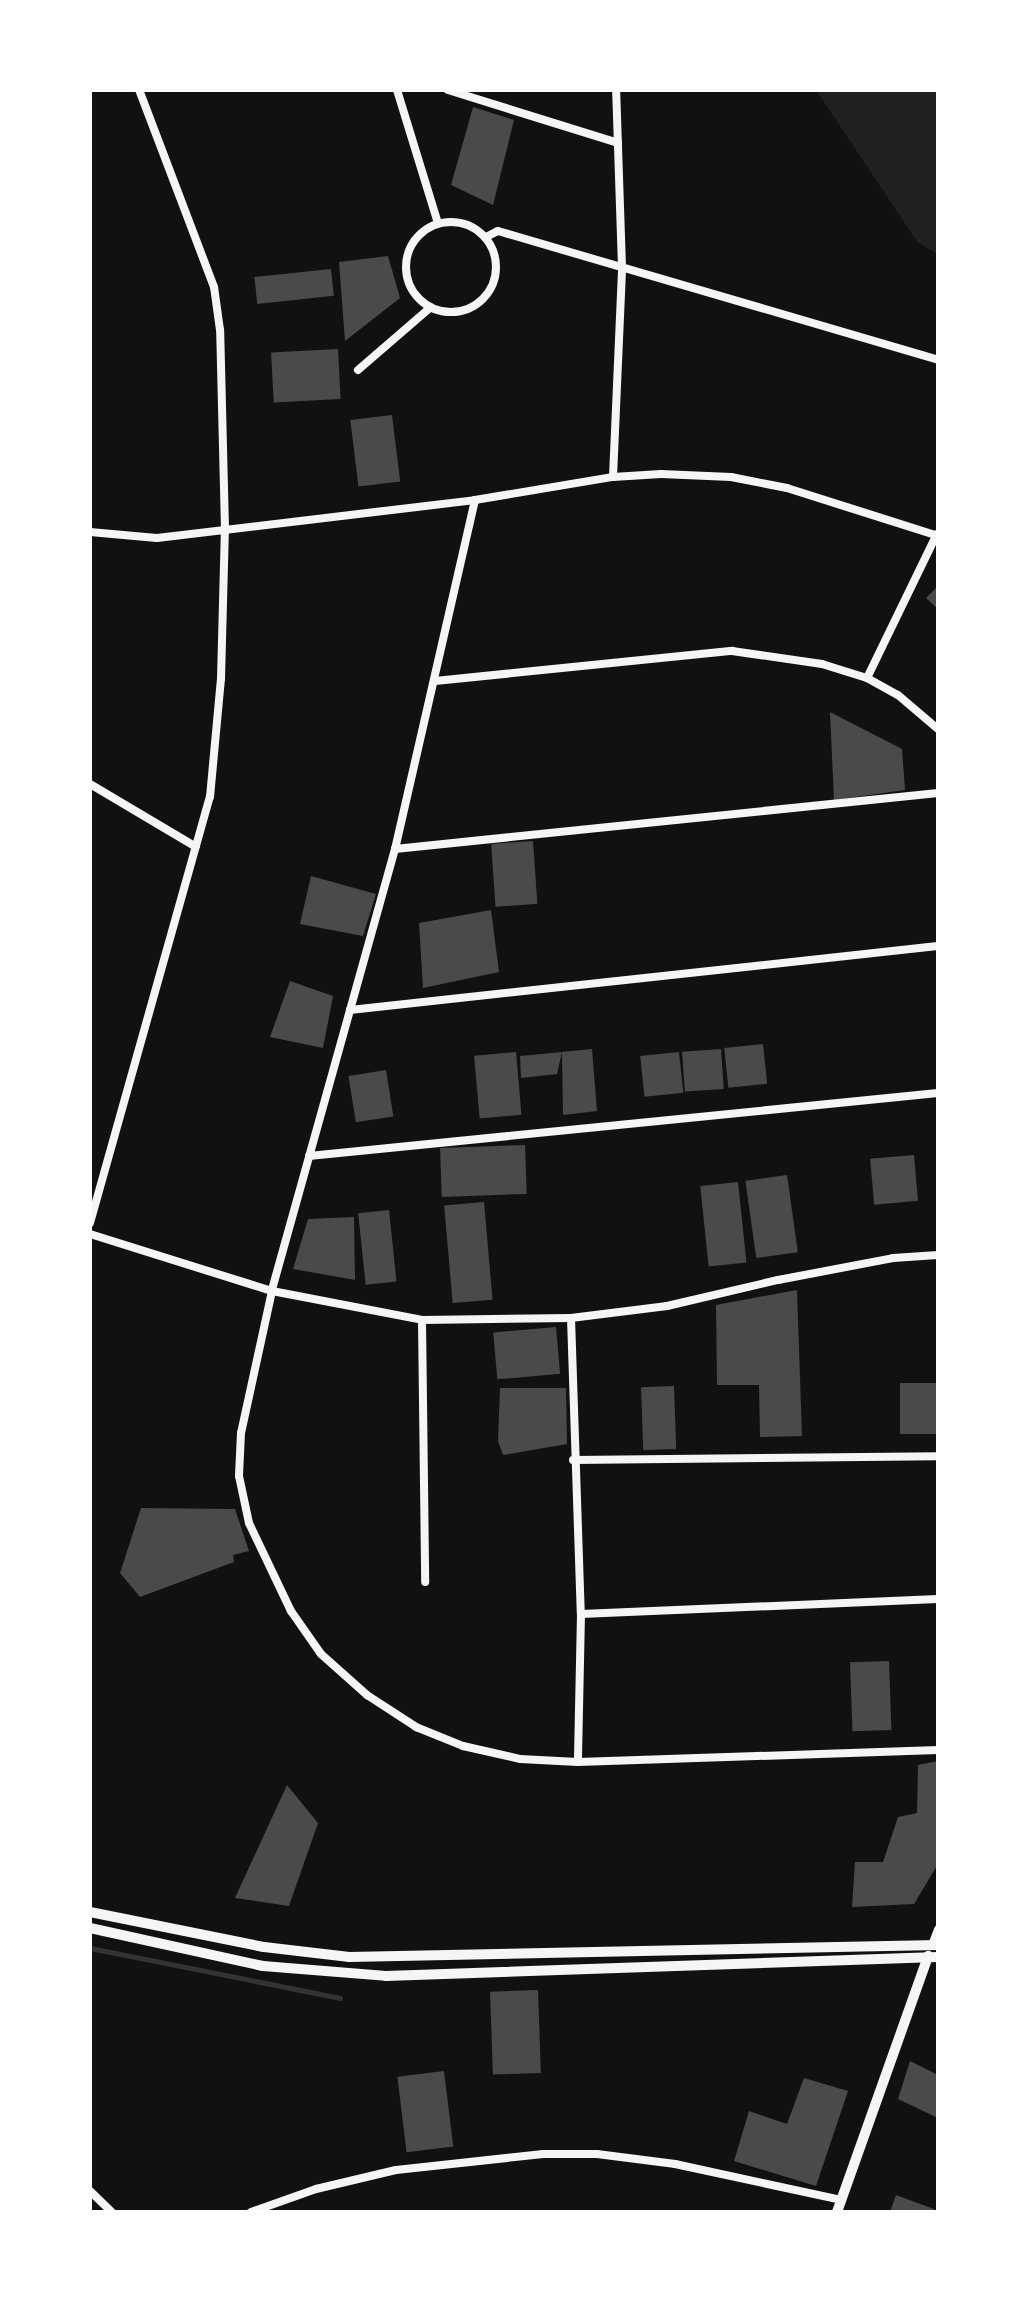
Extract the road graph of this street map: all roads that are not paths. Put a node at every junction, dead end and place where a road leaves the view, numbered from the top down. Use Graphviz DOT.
graph roads {
  1 [pos="139,90"];
  2 [pos="397,90"];
  3 [pos="448,90"];
  4 [pos="616,90"];
  5 [pos="618,143"];
  6 [pos="438,223"];
  7 [pos="486,238"];
  8 [pos="622,267"];
  9 [pos="430,307"];
  10 [pos="938,360"];
  11 [pos="358,370"];
  12 [pos="613,477"];
  13 [pos="475,500"];
  14 [pos="225,529"];
  15 [pos="90,532"];
  16 [pos="937,534"];
  17 [pos="867,678"];
  18 [pos="436,681"];
  19 [pos="938,730"];
  20 [pos="90,784"];
  21 [pos="938,793"];
  22 [pos="196,847"];
  23 [pos="395,848"];
  24 [pos="938,946"];
  25 [pos="350,1010"];
  26 [pos="938,1093"];
  27 [pos="309,1156"];
  28 [pos="90,1223"];
  29 [pos="90,1234"];
  30 [pos="938,1255"];
  31 [pos="272,1291"];
  32 [pos="571,1318"];
  33 [pos="422,1320"];
  34 [pos="938,1456"];
  35 [pos="573,1460"];
  36 [pos="425,1582"];
  37 [pos="938,1599"];
  38 [pos="581,1614"];
  39 [pos="938,1750"];
  40 [pos="578,1762"];
  41 [pos="90,1912"];
  42 [pos="90,1928"];
  43 [pos="938,1929"];
  44 [pos="934,1951"];
  45 [pos="90,2190"];
  46 [pos="842,2200"];
  47 [pos="112,2212"];
  48 [pos="251,2212"];
  49 [pos="838,2212"];
  1 -- 14 [label="street"];
  2 -- 6 [label="street"];
  3 -- 5 [label="street"];
  4 -- 5 [label="street"];
  5 -- 8 [label="street"];
  6 -- 7 [label="street"];
  6 -- 9 [label="street"];
  7 -- 8 [label="street"];
  7 -- 9 [label="street"];
  8 -- 10 [label="street"];
  8 -- 12 [label="street"];
  9 -- 11 [label="street"];
  12 -- 13 [label="street"];
  12 -- 16 [label="street"];
  13 -- 14 [label="street"];
  13 -- 18 [label="street"];
  14 -- 15 [label="street"];
  14 -- 22 [label="street"];
  16 -- 17 [label="street"];
  17 -- 18 [label="street"];
  17 -- 19 [label="street"];
  18 -- 23 [label="street"];
  20 -- 22 [label="street"];
  21 -- 23 [label="street"];
  22 -- 28 [label="street"];
  23 -- 25 [label="street"];
  24 -- 25 [label="street"];
  25 -- 27 [label="street"];
  26 -- 27 [label="street"];
  27 -- 31 [label="street"];
  29 -- 31 [label="street"];
  30 -- 32 [label="street"];
  31 -- 33 [label="street"];
  31 -- 40 [label="street"];
  32 -- 33 [label="street"];
  32 -- 35 [label="street"];
  33 -- 36 [label="street"];
  34 -- 35 [label="street"];
  35 -- 38 [label="street"];
  37 -- 38 [label="street"];
  38 -- 40 [label="street"];
  39 -- 40 [label="street"];
  41 -- 44 [label="street"];
  42 -- 44 [label="street"];
  43 -- 44 [label="street"];
  44 -- 46 [label="street"];
  45 -- 47 [label="street"];
  46 -- 48 [label="street"];
  46 -- 49 [label="street"];
}
